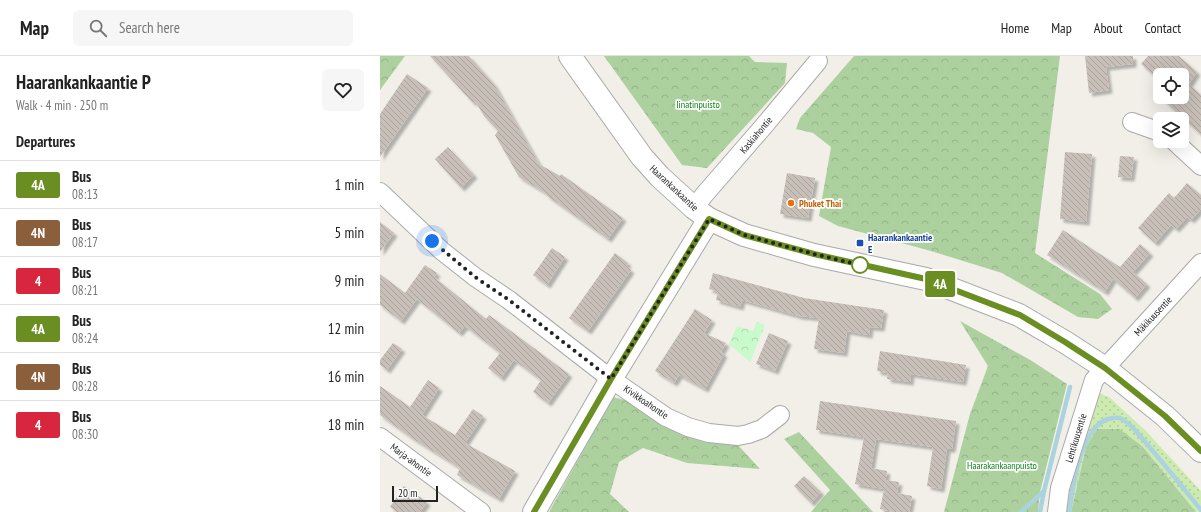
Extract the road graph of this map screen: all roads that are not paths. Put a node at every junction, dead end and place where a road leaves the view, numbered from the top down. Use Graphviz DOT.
graph roads {
  1 [pos="570,56"];
  2 [pos="818,61"];
  3 [pos="1132,122"];
  4 [pos="1153,130"];
  5 [pos="1182,148"];
  6 [pos="1201,166"];
  7 [pos="380,192"];
  8 [pos="702,214"];
  9 [pos="1201,263"];
  10 [pos="1105,368"];
  11 [pos="611,379"];
  12 [pos="780,415"];
  13 [pos="380,437"];
  14 [pos="1201,451"];
  15 [pos="481,512"];
  16 [pos="534,512"];
  17 [pos="1057,512"];
  1 -- 8 [label="street, Haarankankaantie"];
  2 -- 8 [label="street, Kaskiahontie"];
  3 -- 4 [label="street"];
  5 -- 6 [label="street"];
  7 -- 11 [label="street, Kivikkoahontie"];
  8 -- 10 [label="street, Haarankankaantie"];
  8 -- 11 [label="street, Kaskiahontie"];
  9 -- 10 [label="street, Mäkikuusentie"];
  10 -- 14 [label="street, Haarankankaantie"];
  10 -- 17 [label="street, Lehtikuusentie"];
  11 -- 12 [label="street, Kivikkoahontie"];
  11 -- 16 [label="street, Kaskiahontie"];
  13 -- 15 [label="street, Marja-ahontie"];
}
